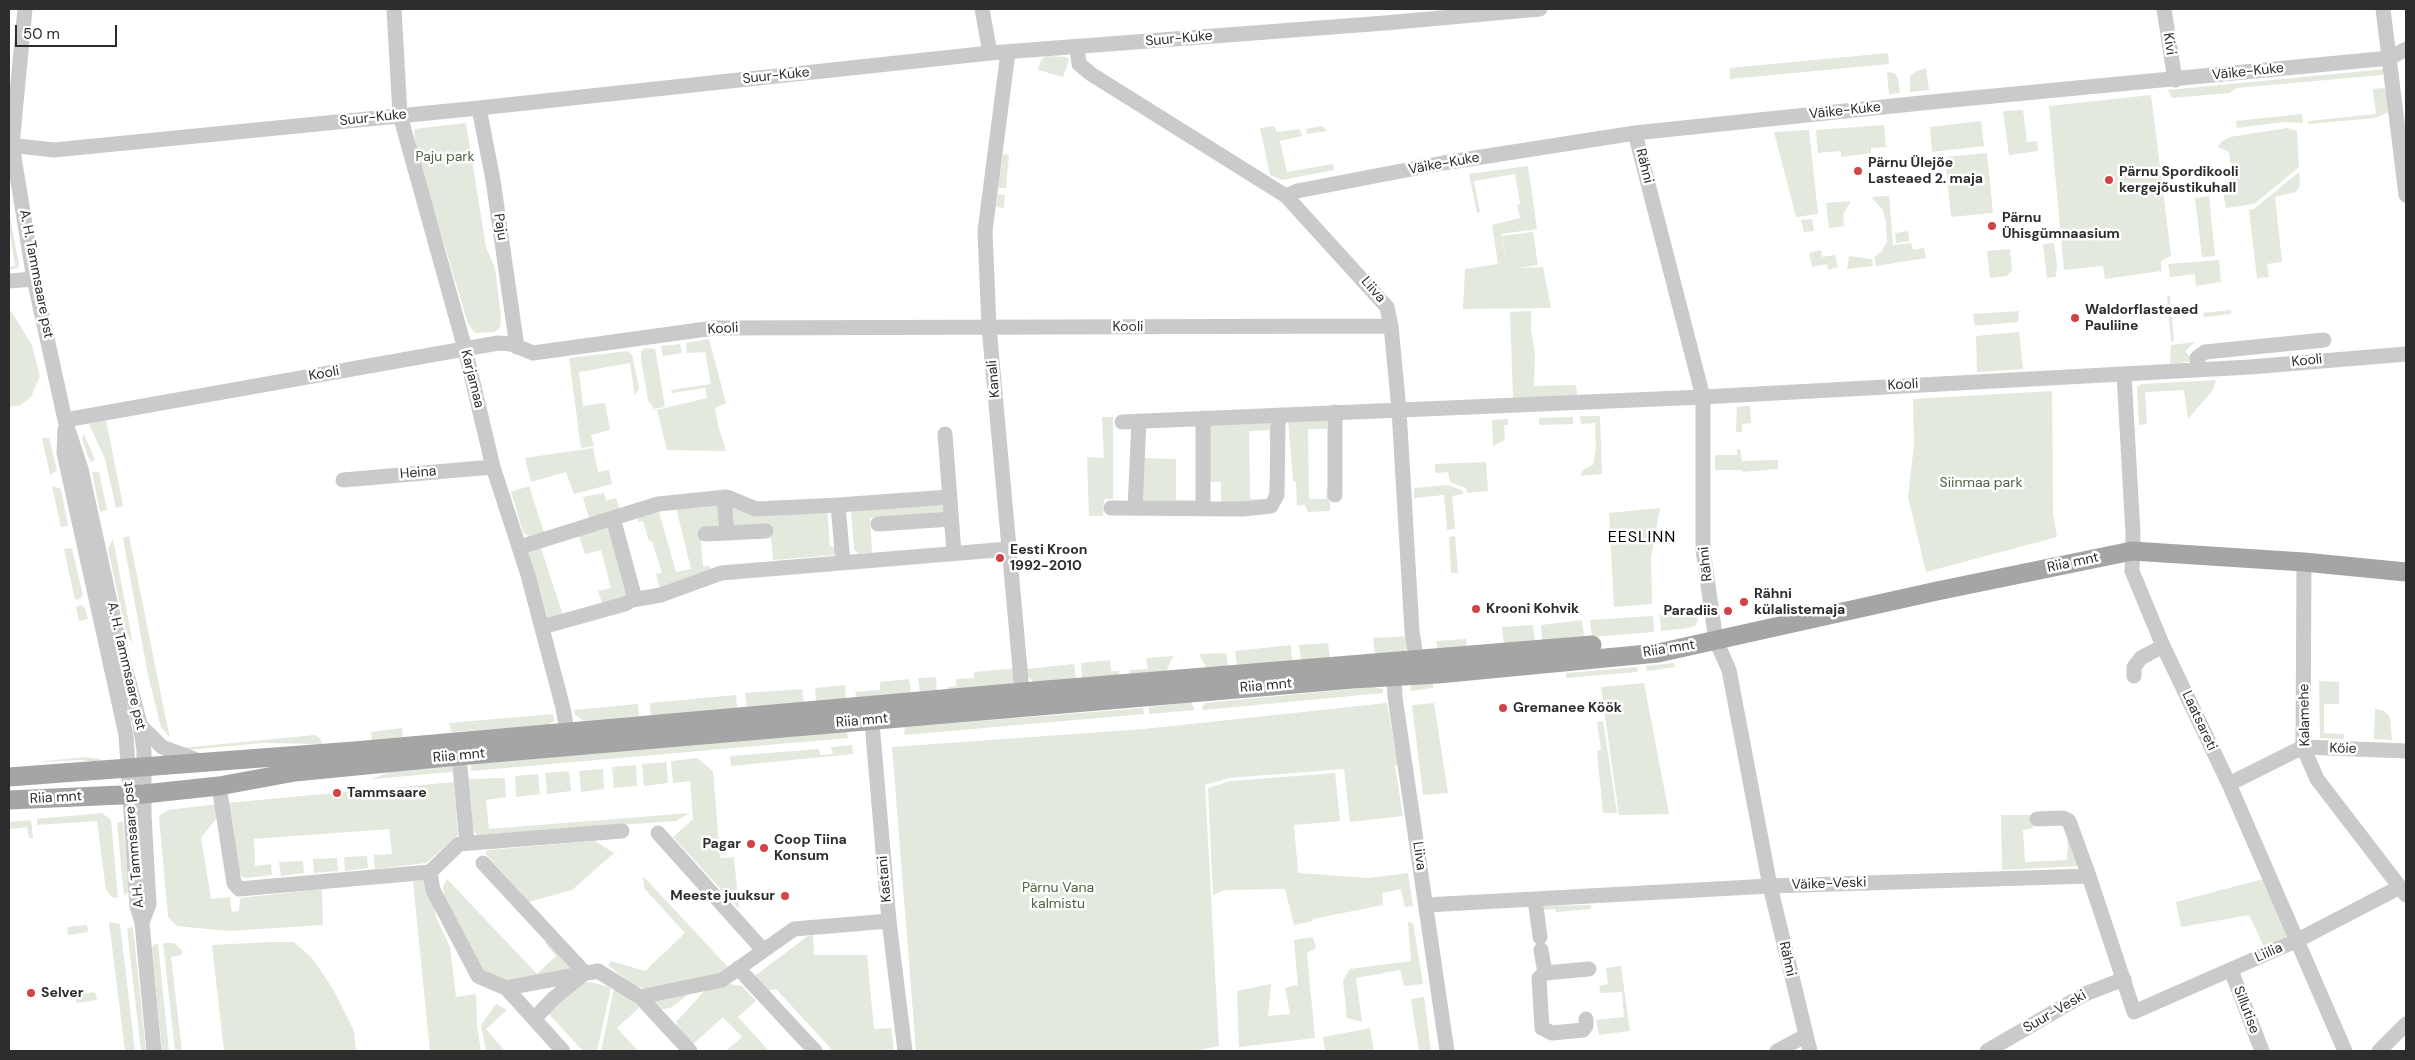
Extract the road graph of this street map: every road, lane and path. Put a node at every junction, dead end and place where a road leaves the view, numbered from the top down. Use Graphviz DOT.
graph roads {
  1 [pos="25,9"];
  2 [pos="394,9"];
  3 [pos="982,9"];
  4 [pos="1540,9"];
  5 [pos="2164,9"];
  6 [pos="2383,9"];
  7 [pos="1516,10"];
  8 [pos="1432,14"];
  9 [pos="1385,16"];
  10 [pos="1077,48"];
  11 [pos="2406,49"];
  12 [pos="1008,52"];
  13 [pos="990,53"];
  14 [pos="2390,58"];
  15 [pos="2175,80"];
  16 [pos="479,108"];
  17 [pos="400,115"];
  18 [pos="1635,133"];
  19 [pos="10,145"];
  20 [pos="2406,195"];
  21 [pos="1286,196"];
  22 [pos="34,279"];
  23 [pos="9,281"];
  24 [pos="1391,326"];
  25 [pos="989,327"];
  26 [pos="2324,340"];
  27 [pos="517,347"];
  28 [pos="465,349"];
  29 [pos="2406,354"];
  30 [pos="2198,370"];
  31 [pos="2124,374"];
  32 [pos="1703,397"];
  33 [pos="1399,410"];
  34 [pos="1335,412"];
  35 [pos="1282,415"];
  36 [pos="1203,418"];
  37 [pos="65,420"];
  38 [pos="1139,421"];
  39 [pos="1122,422"];
  40 [pos="944,434"];
  41 [pos="493,467"];
  42 [pos="343,480"];
  43 [pos="1335,495"];
  44 [pos="724,497"];
  45 [pos="949,497"];
  46 [pos="838,504"];
  47 [pos="1111,508"];
  48 [pos="1135,508"];
  49 [pos="1203,508"];
  50 [pos="613,518"];
  51 [pos="951,519"];
  52 [pos="878,524"];
  53 [pos="766,531"];
  54 [pos="726,533"];
  55 [pos="705,534"];
  56 [pos="520,548"];
  57 [pos="1008,548"];
  58 [pos="2132,551"];
  59 [pos="954,553"];
  60 [pos="2304,562"];
  61 [pos="843,563"];
  62 [pos="2406,572"];
  63 [pos="632,600"];
  64 [pos="542,628"];
  65 [pos="1716,641"];
  66 [pos="2164,646"];
  67 [pos="1407,668"];
  68 [pos="2134,676"];
  69 [pos="1023,700"];
  70 [pos="871,714"];
  71 [pos="140,724"];
  72 [pos="569,739"];
  73 [pos="2304,747"];
  74 [pos="458,749"];
  75 [pos="2406,751"];
  76 [pos="206,762"];
  77 [pos="136,768"];
  78 [pos="9,777"];
  79 [pos="2229,784"];
  80 [pos="219,786"];
  81 [pos="136,794"];
  82 [pos="9,800"];
  83 [pos="2036,820"];
  84 [pos="622,831"];
  85 [pos="658,833"];
  86 [pos="467,843"];
  87 [pos="483,863"];
  88 [pos="430,872"];
  89 [pos="2089,876"];
  90 [pos="1770,886"];
  91 [pos="2403,891"];
  92 [pos="1535,899"];
  93 [pos="1426,905"];
  94 [pos="888,921"];
  95 [pos="2298,940"];
  96 [pos="763,950"];
  97 [pos="738,968"];
  98 [pos="1590,969"];
  99 [pos="2231,970"];
  100 [pos="586,973"];
  101 [pos="1545,973"];
  102 [pos="2124,979"];
  103 [pos="506,988"];
  104 [pos="640,997"];
  105 [pos="534,1019"];
  106 [pos="1586,1019"];
  107 [pos="2406,1024"];
  108 [pos="1808,1044"];
  109 [pos="154,1051"];
  110 [pos="563,1051"];
  111 [pos="690,1051"];
  112 [pos="815,1051"];
  113 [pos="905,1051"];
  114 [pos="1447,1051"];
  115 [pos="1778,1051"];
  116 [pos="1987,1051"];
  117 [pos="2262,1051"];
  118 [pos="2345,1051"];
  119 [pos="2379,1051"];
  1 -- 19 [label="street, A. H. Tammsaare pst"];
  2 -- 17 [label="street, Karjamaa"];
  3 -- 13 [label="street"];
  4 -- 7 [label="street, Suur-Kuke"];
  5 -- 15 [label="street, Kivi"];
  6 -- 14 [label="street"];
  7 -- 8 [label="street, Suur-Kuke"];
  8 -- 9 [label="street, Suur-Kuke"];
  9 -- 10 [label="street, Suur-Kuke"];
  10 -- 12 [label="street, Suur-Kuke"];
  10 -- 21 [label="street, Liiva"];
  11 -- 14 [label="street, Väike-Kuke"];
  12 -- 13 [label="street, Suur-Kuke"];
  12 -- 25 [label="street, Kanali"];
  13 -- 16 [label="street, Suur-Kuke"];
  14 -- 15 [label="street, Väike-Kuke"];
  14 -- 20 [label="street"];
  15 -- 18 [label="street, Väike-Kuke"];
  16 -- 17 [label="street, Suur-Kuke"];
  16 -- 27 [label="street, Paju"];
  17 -- 19 [label="street, Suur-Kuke"];
  17 -- 28 [label="street, Karjamaa"];
  18 -- 21 [label="street, Väike-Kuke"];
  18 -- 32 [label="street, Rähni"];
  19 -- 22 [label="street, A. H. Tammsaare pst"];
  21 -- 24 [label="street, Liiva"];
  22 -- 23 [label="street"];
  22 -- 37 [label="street, A. H. Tammsaare pst"];
  24 -- 25 [label="street, Kooli"];
  24 -- 33 [label="street, Liiva"];
  25 -- 27 [label="street, Kooli"];
  25 -- 57 [label="street, Kanali"];
  26 -- 30 [label="street"];
  27 -- 28 [label="street, Kooli"];
  28 -- 37 [label="street, Kooli"];
  28 -- 41 [label="street, Karjamaa"];
  29 -- 30 [label="street, Kooli"];
  30 -- 31 [label="street, Kooli"];
  31 -- 32 [label="street, Kooli"];
  31 -- 58 [label="street, Laatsareti"];
  32 -- 33 [label="street, Kooli"];
  32 -- 65 [label="street, Rähni"];
  33 -- 34 [label="street, Kooli"];
  33 -- 67 [label="street, Liiva"];
  34 -- 35 [label="street, Kooli"];
  34 -- 43 [label="street"];
  35 -- 36 [label="street, Kooli"];
  35 -- 49 [label="street"];
  36 -- 38 [label="street, Kooli"];
  36 -- 49 [label="street"];
  37 -- 71 [label="street, A. H. Tammsaare pst"];
  37 -- 77 [label="street, A. H. Tammsaare pst"];
  38 -- 39 [label="street, Kooli"];
  38 -- 48 [label="street"];
  40 -- 45 [label="street"];
  41 -- 42 [label="street, Heina"];
  41 -- 56 [label="street, Karjamaa"];
  44 -- 46 [label="street"];
  44 -- 50 [label="street"];
  44 -- 54 [label="street"];
  45 -- 46 [label="street"];
  45 -- 51 [label="street"];
  46 -- 61 [label="street"];
  47 -- 48 [label="street"];
  48 -- 49 [label="street"];
  50 -- 56 [label="street"];
  50 -- 63 [label="street"];
  51 -- 52 [label="street"];
  51 -- 59 [label="street"];
  53 -- 54 [label="street"];
  54 -- 55 [label="street"];
  56 -- 64 [label="street, Karjamaa"];
  57 -- 59 [label="street"];
  57 -- 69 [label="street, Kanali"];
  58 -- 60 [label="main road, Riia mnt"];
  58 -- 65 [label="main road, Riia mnt"];
  58 -- 66 [label="street, Laatsareti"];
  59 -- 61 [label="street"];
  60 -- 62 [label="main road, Riia mnt"];
  60 -- 73 [label="street, Kalamehe"];
  61 -- 63 [label="street"];
  63 -- 64 [label="street"];
  64 -- 72 [label="street, Karjamaa"];
  65 -- 67 [label="main road, Riia mnt"];
  65 -- 90 [label="street, Rähni"];
  66 -- 68 [label="street"];
  66 -- 79 [label="street, Laatsareti"];
  67 -- 69 [label="main road, Riia mnt"];
  67 -- 93 [label="street, Liiva"];
  69 -- 70 [label="main road, Riia mnt"];
  70 -- 72 [label="main road, Riia mnt"];
  70 -- 94 [label="street, Kastani"];
  71 -- 76 [label="street"];
  71 -- 77 [label="street, A. H. Tammsaare pst"];
  72 -- 74 [label="main road, Riia mnt"];
  73 -- 75 [label="street, Köie"];
  73 -- 79 [label="street, Köie"];
  73 -- 91 [label="street, Kalamehe"];
  74 -- 76 [label="main road, Riia mnt"];
  74 -- 80 [label="main road, Riia mnt"];
  74 -- 86 [label="street"];
  76 -- 77 [label="main road, Riia mnt"];
  77 -- 78 [label="main road, Riia mnt"];
  77 -- 81 [label="street, A.H. Tammsaare pst"];
  79 -- 95 [label="street, Laatsareti"];
  80 -- 81 [label="main road, Riia mnt"];
  80 -- 88 [label="street"];
  81 -- 82 [label="main road, Riia mnt"];
  81 -- 109 [label="street, A.H. Tammsaare pst"];
  83 -- 89 [label="street"];
  84 -- 86 [label="street"];
  85 -- 96 [label="street"];
  86 -- 88 [label="street"];
  87 -- 100 [label="street"];
  88 -- 103 [label="street"];
  89 -- 90 [label="street, Väike-Veski"];
  89 -- 102 [label="street"];
  90 -- 92 [label="street, Väike-Veski"];
  90 -- 108 [label="street, Rähni"];
  91 -- 95 [label="street, Liilia"];
  92 -- 93 [label="street, Väike-Veski"];
  92 -- 101 [label="street"];
  93 -- 114 [label="street, Liiva"];
  94 -- 96 [label="street"];
  94 -- 113 [label="street, Kastani"];
  95 -- 99 [label="street, Liilia"];
  95 -- 118 [label="street, Laatsareti"];
  96 -- 97 [label="street"];
  97 -- 104 [label="street"];
  97 -- 112 [label="street"];
  98 -- 101 [label="street"];
  99 -- 102 [label="street, Liilia"];
  99 -- 117 [label="street, Sillutise"];
  100 -- 103 [label="street"];
  100 -- 104 [label="street"];
  100 -- 105 [label="street"];
  101 -- 106 [label="street"];
  102 -- 116 [label="street, Suur-Veski"];
  103 -- 105 [label="street"];
  104 -- 111 [label="street"];
  105 -- 110 [label="street"];
  107 -- 119 [label="street"];
  108 -- 115 [label="street"];
}
